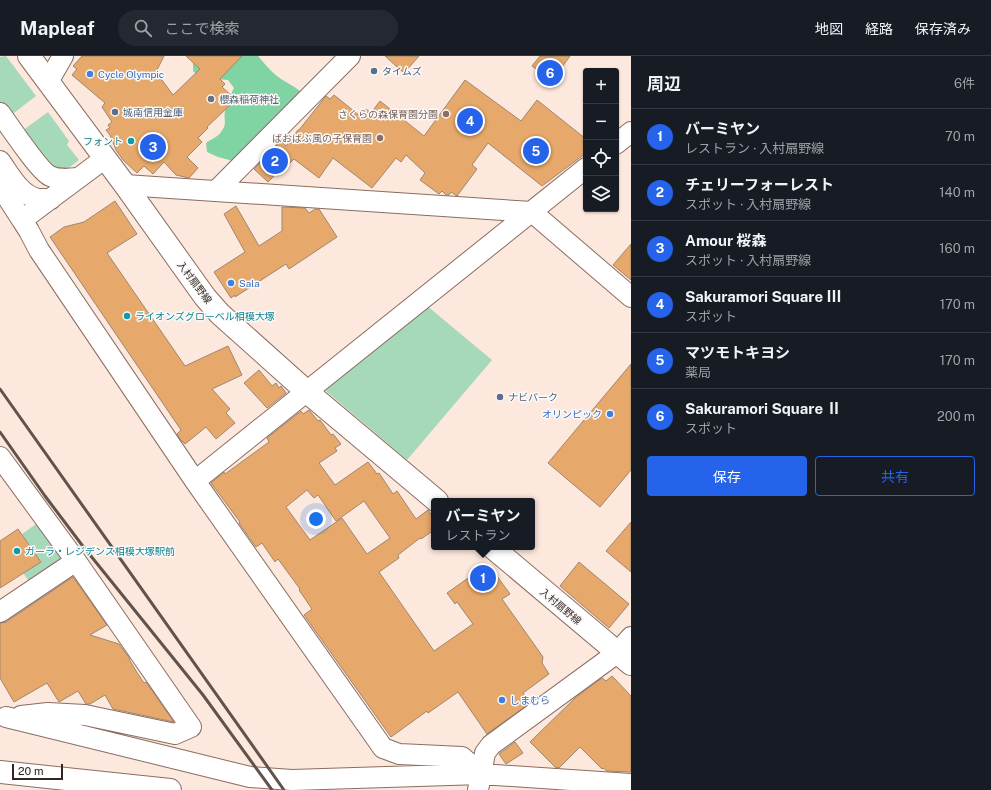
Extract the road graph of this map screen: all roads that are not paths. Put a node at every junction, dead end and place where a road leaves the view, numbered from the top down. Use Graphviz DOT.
graph roads {
  1 [pos="29,56"];
  2 [pos="63,56"];
  3 [pos="350,56"];
  4 [pos="48,82"];
  5 [pos="0,113"];
  6 [pos="631,132"];
  7 [pos="0,136"];
  8 [pos="619,142"];
  9 [pos="104,159"];
  10 [pos="0,161"];
  11 [pos="583,170"];
  12 [pos="125,185"];
  13 [pos="0,186"];
  14 [pos="65,188"];
  15 [pos="216,191"];
  16 [pos="532,212"];
  17 [pos="22,220"];
  18 [pos="631,297"];
  19 [pos="306,391"];
  20 [pos="0,457"];
  21 [pos="195,480"];
  22 [pos="433,498"];
  23 [pos="496,550"];
  24 [pos="76,562"];
  25 [pos="0,612"];
  26 [pos="631,637"];
  27 [pos="624,659"];
  28 [pos="3,717"];
  29 [pos="0,772"];
  30 [pos="479,783"];
  31 [pos="631,784"];
  32 [pos="170,790"];
  1 -- 4 [label="main road, 入村扇野線"];
  2 -- 4 [label="street"];
  3 -- 15 [label="street"];
  4 -- 9 [label="main road, 入村扇野線"];
  5 -- 14 [label="street"];
  6 -- 8 [label="street"];
  7 -- 14 [label="street"];
  9 -- 12 [label="main road, 入村扇野線"];
  9 -- 14 [label="street"];
  10 -- 14 [label="street"];
  11 -- 16 [label="street"];
  12 -- 15 [label="street"];
  12 -- 19 [label="main road, 入村扇野線"];
  13 -- 17 [label="street"];
  14 -- 17 [label="street"];
  15 -- 16 [label="street"];
  16 -- 18 [label="street"];
  16 -- 19 [label="street"];
  17 -- 21 [label="street"];
  19 -- 21 [label="street"];
  19 -- 22 [label="main road, 入村扇野線"];
  20 -- 24 [label="street"];
  21 -- 30 [label="street"];
  23 -- 27 [label="main road, 入村扇野線"];
  24 -- 25 [label="street"];
  24 -- 28 [label="street"];
  26 -- 27 [label="street"];
  27 -- 30 [label="street"];
  28 -- 30 [label="street"];
  29 -- 32 [label="main road"];
  30 -- 31 [label="street"];
}
